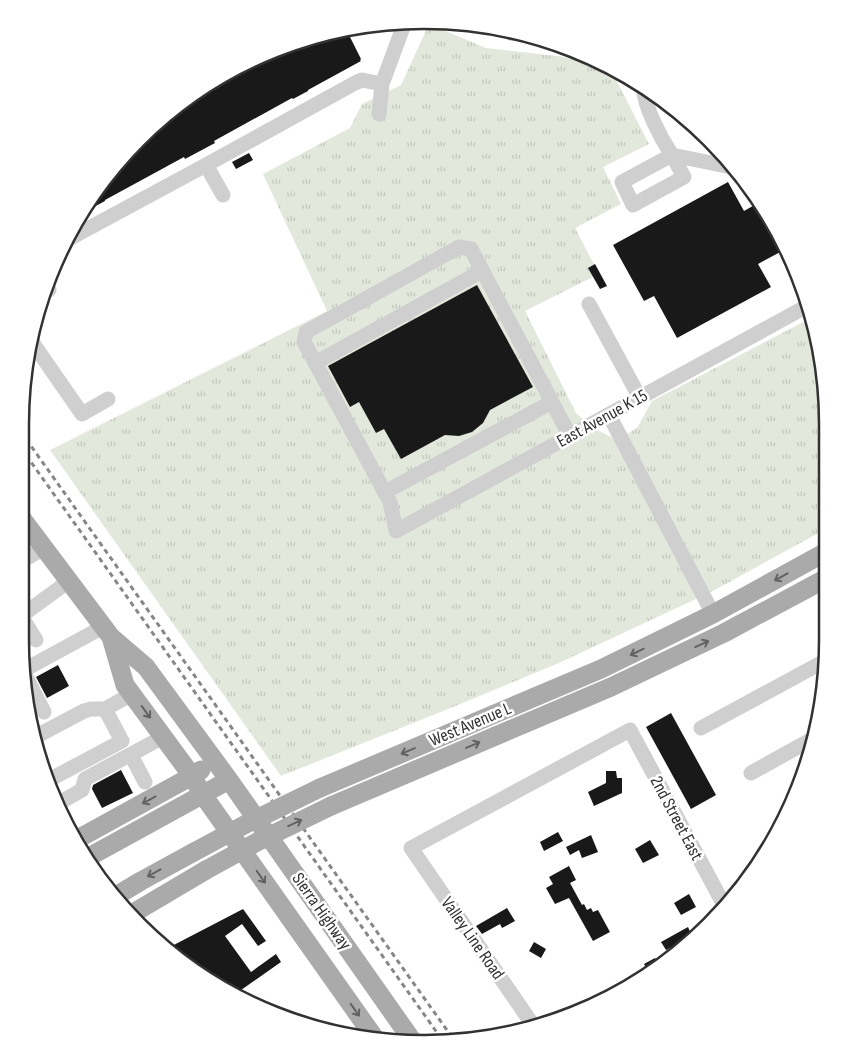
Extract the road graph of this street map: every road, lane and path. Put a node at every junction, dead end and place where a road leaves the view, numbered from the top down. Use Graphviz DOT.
graph roads {
  1 [pos="402,30"];
  2 [pos="382,84"];
  3 [pos="644,95"];
  4 [pos="379,114"];
  5 [pos="206,165"];
  6 [pos="723,165"];
  7 [pos="223,195"];
  8 [pos="77,235"];
  9 [pos="482,271"];
  10 [pos="589,304"];
  11 [pos="802,310"];
  12 [pos="36,348"];
  13 [pos="315,363"];
  14 [pos="640,398"];
  15 [pos="108,399"];
  16 [pos="552,402"];
  17 [pos="609,415"];
  18 [pos="570,436"];
  19 [pos="385,492"];
  20 [pos="29,528"];
  21 [pos="44,548"];
  22 [pos="819,555"];
  23 [pos="29,557"];
  24 [pos="69,581"];
  25 [pos="819,582"];
  26 [pos="29,610"];
  27 [pos="713,614"];
  28 [pos="29,629"];
  29 [pos="107,632"];
  30 [pos="36,640"];
  31 [pos="818,665"];
  32 [pos="30,667"];
  33 [pos="32,688"];
  34 [pos="132,694"];
  35 [pos="105,709"];
  36 [pos="44,712"];
  37 [pos="700,728"];
  38 [pos="630,730"];
  39 [pos="40,734"];
  40 [pos="164,737"];
  41 [pos="806,743"];
  42 [pos="131,755"];
  43 [pos="215,760"];
  44 [pos="751,773"];
  45 [pos="192,776"];
  46 [pos="54,777"];
  47 [pos="229,780"];
  48 [pos="145,782"];
  49 [pos="203,795"];
  50 [pos="63,801"];
  51 [pos="82,838"];
  52 [pos="92,855"];
  53 [pos="120,893"];
  54 [pos="722,900"];
  55 [pos="137,911"];
  56 [pos="530,1021"];
  57 [pos="370,1032"];
  58 [pos="408,1034"];
  1 -- 2 [label="street"];
  2 -- 4 [label="street"];
  2 -- 5 [label="street"];
  3 -- 6 [label="street"];
  5 -- 7 [label="street"];
  5 -- 8 [label="street"];
  9 -- 13 [label="street"];
  9 -- 13 [label="street"];
  9 -- 16 [label="street"];
  10 -- 14 [label="street"];
  11 -- 14 [label="street, East Avenue K 15"];
  12 -- 15 [label="street"];
  13 -- 19 [label="street"];
  14 -- 17 [label="street, East Avenue K 15"];
  16 -- 18 [label="street"];
  16 -- 19 [label="street"];
  17 -- 18 [label="street, East Avenue K 15"];
  17 -- 27 [label="street"];
  18 -- 19 [label="street, East Avenue K 15"];
  20 -- 21 [label="main road"];
  21 -- 23 [label="street"];
  21 -- 24 [label="main road"];
  22 -- 27 [label="main road, West Avenue L, one-way"];
  24 -- 26 [label="street"];
  24 -- 29 [label="main road"];
  55 -- 25 [label="main road, West Avenue L, one-way, bridge"];
  27 -- 53 [label="main road, West Avenue L, one-way, bridge"];
  28 -- 30 [label="street"];
  29 -- 32 [label="street"];
  29 -- 34 [label="main road"];
  29 -- 43 [label="main road"];
  31 -- 37 [label="street"];
  33 -- 36 [label="street"];
  34 -- 35 [label="street"];
  34 -- 40 [label="main road, one-way"];
  35 -- 39 [label="street"];
  35 -- 46 [label="street"];
  38 -- 54 [label="street, 2nd Street East"];
  38 -- 56 [label="street, Valley Line Road"];
  40 -- 42 [label="street"];
  40 -- 45 [label="main road"];
  41 -- 44 [label="street"];
  42 -- 48 [label="street"];
  42 -- 50 [label="street"];
  43 -- 45 [label="main road"];
  43 -- 47 [label="main road, Sierra Highway"];
  45 -- 49 [label="main road, Sierra Highway"];
  45 -- 51 [label="main road, one-way"];
  47 -- 49 [label="main road"];
  47 -- 58 [label="main road, Sierra Highway"];
  49 -- 52 [label="main road"];
  49 -- 57 [label="main road, Sierra Highway, one-way"];
}
